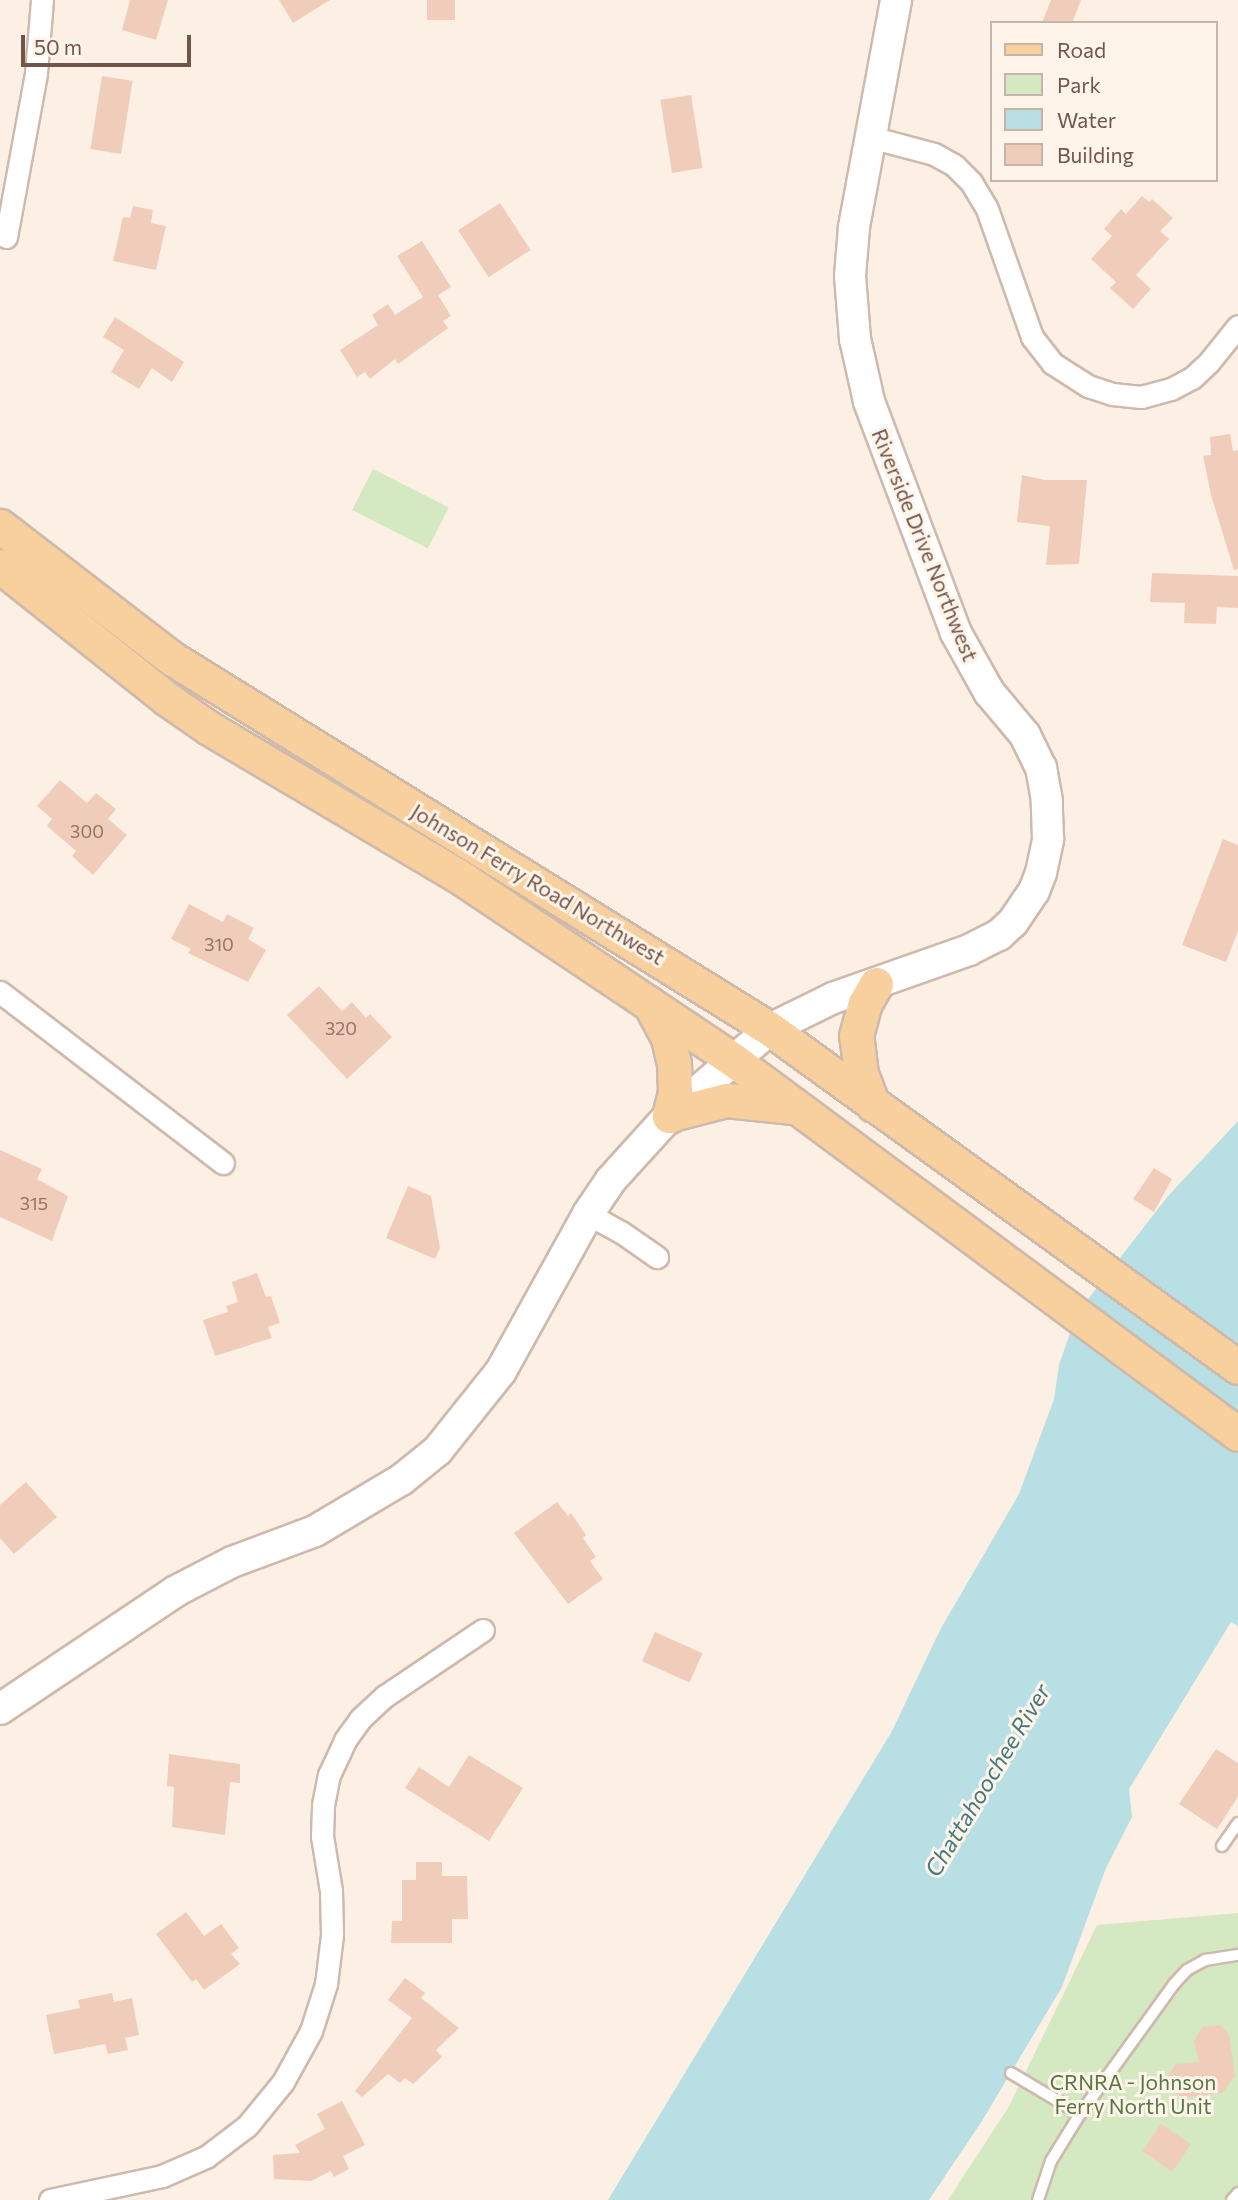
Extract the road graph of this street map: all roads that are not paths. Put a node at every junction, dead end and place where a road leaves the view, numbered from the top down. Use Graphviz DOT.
graph roads {
  1 [pos="42,0"];
  2 [pos="896,0"];
  3 [pos="870,137"];
  4 [pos="6,237"];
  5 [pos="1238,326"];
  6 [pos="0,526"];
  7 [pos="0,566"];
  8 [pos="876,984"];
  9 [pos="0,992"];
  10 [pos="649,1002"];
  11 [pos="770,1029"];
  12 [pos="732,1059"];
  13 [pos="873,1105"];
  14 [pos="799,1108"];
  15 [pos="671,1115"];
  16 [pos="223,1163"];
  17 [pos="588,1214"];
  18 [pos="657,1257"];
  19 [pos="1238,1367"];
  20 [pos="1238,1434"];
  21 [pos="483,1630"];
  22 [pos="0,1709"];
  23 [pos="1238,1823"];
  24 [pos="1222,1846"];
  25 [pos="1238,1955"];
  26 [pos="1011,2073"];
  27 [pos="1080,2114"];
  28 [pos="1238,2193"];
  29 [pos="50,2200"];
  30 [pos="1038,2200"];
  31 [pos="1232,2200"];
  1 -- 4 [label="street"];
  2 -- 3 [label="street, Riverside Drive Northwest"];
  3 -- 5 [label="street"];
  3 -- 8 [label="street, Riverside Drive Northwest"];
  6 -- 11 [label="main road, Johnson Ferry Road Northwest"];
  7 -- 10 [label="main road, Johnson Ferry Road Northwest"];
  8 -- 11 [label="street, Riverside Drive Northwest"];
  8 -- 13 [label="main road"];
  9 -- 16 [label="street"];
  10 -- 12 [label="main road, Johnson Ferry Road Northwest"];
  10 -- 15 [label="main road"];
  11 -- 12 [label="street, Riverside Drive Northwest"];
  11 -- 13 [label="main road, Johnson Ferry Road Northwest"];
  12 -- 14 [label="main road, Johnson Ferry Road Northwest"];
  12 -- 15 [label="street, Riverside Drive Northwest"];
  13 -- 19 [label="main road, Johnson Ferry Road Northwest"];
  14 -- 15 [label="main road"];
  14 -- 20 [label="main road, Johnson Ferry Road Northwest"];
  15 -- 17 [label="street, Riverside Drive Northwest"];
  17 -- 18 [label="street"];
  17 -- 22 [label="street, Riverside Drive Northwest"];
  21 -- 29 [label="street"];
  23 -- 24 [label="lane"];
  25 -- 27 [label="lane"];
  26 -- 27 [label="lane"];
  27 -- 30 [label="lane"];
  28 -- 31 [label="lane"];
}
